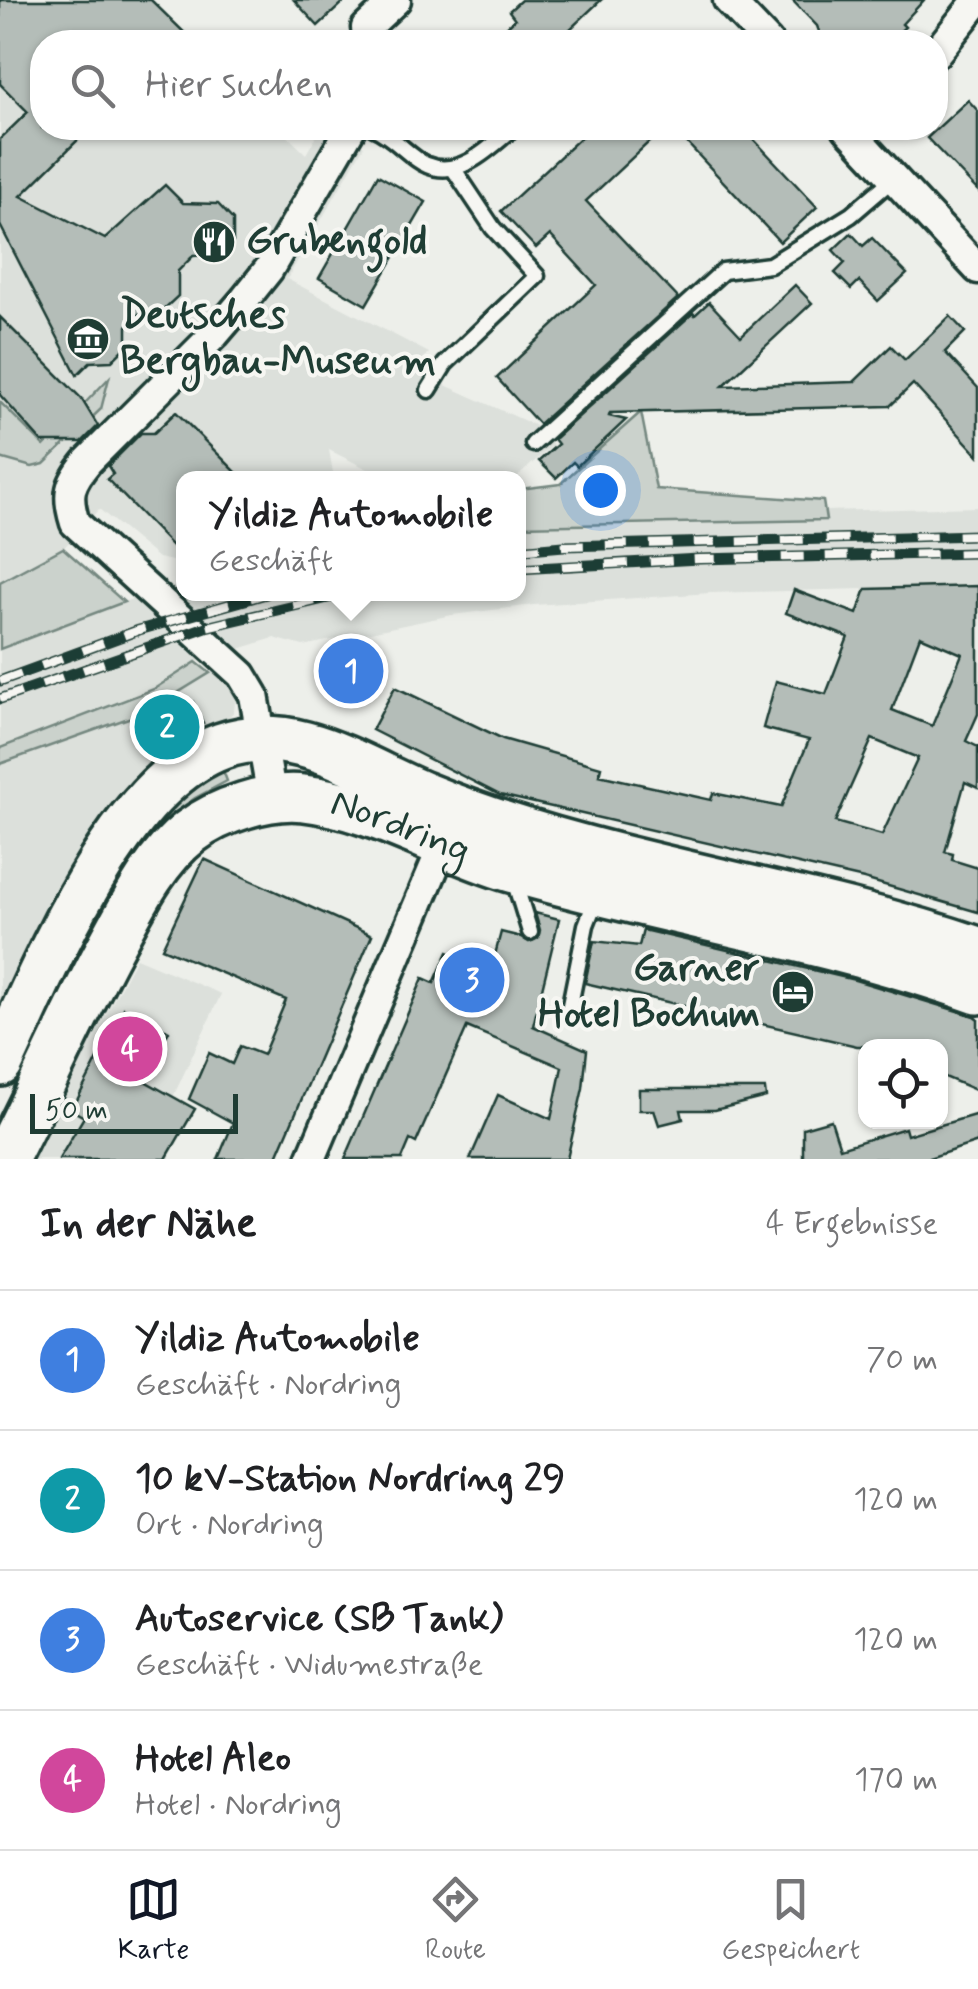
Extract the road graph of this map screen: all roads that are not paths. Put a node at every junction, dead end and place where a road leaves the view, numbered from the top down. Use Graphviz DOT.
graph roads {
  1 [pos="396,0"];
  2 [pos="728,0"];
  3 [pos="978,0"];
  4 [pos="363,30"];
  5 [pos="757,30"];
  6 [pos="948,38"];
  7 [pos="344,140"];
  8 [pos="397,140"];
  9 [pos="499,140"];
  10 [pos="866,140"];
  11 [pos="453,168"];
  12 [pos="894,178"];
  13 [pos="978,270"];
  14 [pos="429,390"];
  15 [pos="533,444"];
  16 [pos="262,740"];
  17 [pos="272,798"];
  18 [pos="444,846"];
  19 [pos="517,850"];
  20 [pos="592,908"];
  21 [pos="530,932"];
  22 [pos="572,940"];
  23 [pos="978,950"];
  24 [pos="978,991"];
  25 [pos="569,1010"];
  26 [pos="11,1027"];
  27 [pos="0,1062"];
  28 [pos="5,1159"];
  29 [pos="312,1159"];
  1 -- 4 [label="street"];
  2 -- 5 [label="street"];
  3 -- 6 [label="street"];
  7 -- 16 [label="street"];
  8 -- 11 [label="lane"];
  9 -- 11 [label="lane"];
  10 -- 12 [label="street"];
  11 -- 14 [label="lane"];
  12 -- 13 [label="street"];
  12 -- 15 [label="lane"];
  16 -- 17 [label="street"];
  16 -- 19 [label="main road, Nordring"];
  16 -- 26 [label="main road, Nordring"];
  17 -- 18 [label="main road, Nordring"];
  17 -- 28 [label="main road, Nordring"];
  18 -- 19 [label="main road, Nordring"];
  18 -- 29 [label="street"];
  19 -- 20 [label="main road, Nordring"];
  19 -- 21 [label="lane"];
  19 -- 23 [label="main road, Nordring"];
  20 -- 22 [label="lane"];
  20 -- 24 [label="main road, Nordring"];
  20 -- 25 [label="lane"];
  26 -- 27 [label="main road, Nordring"];
}
